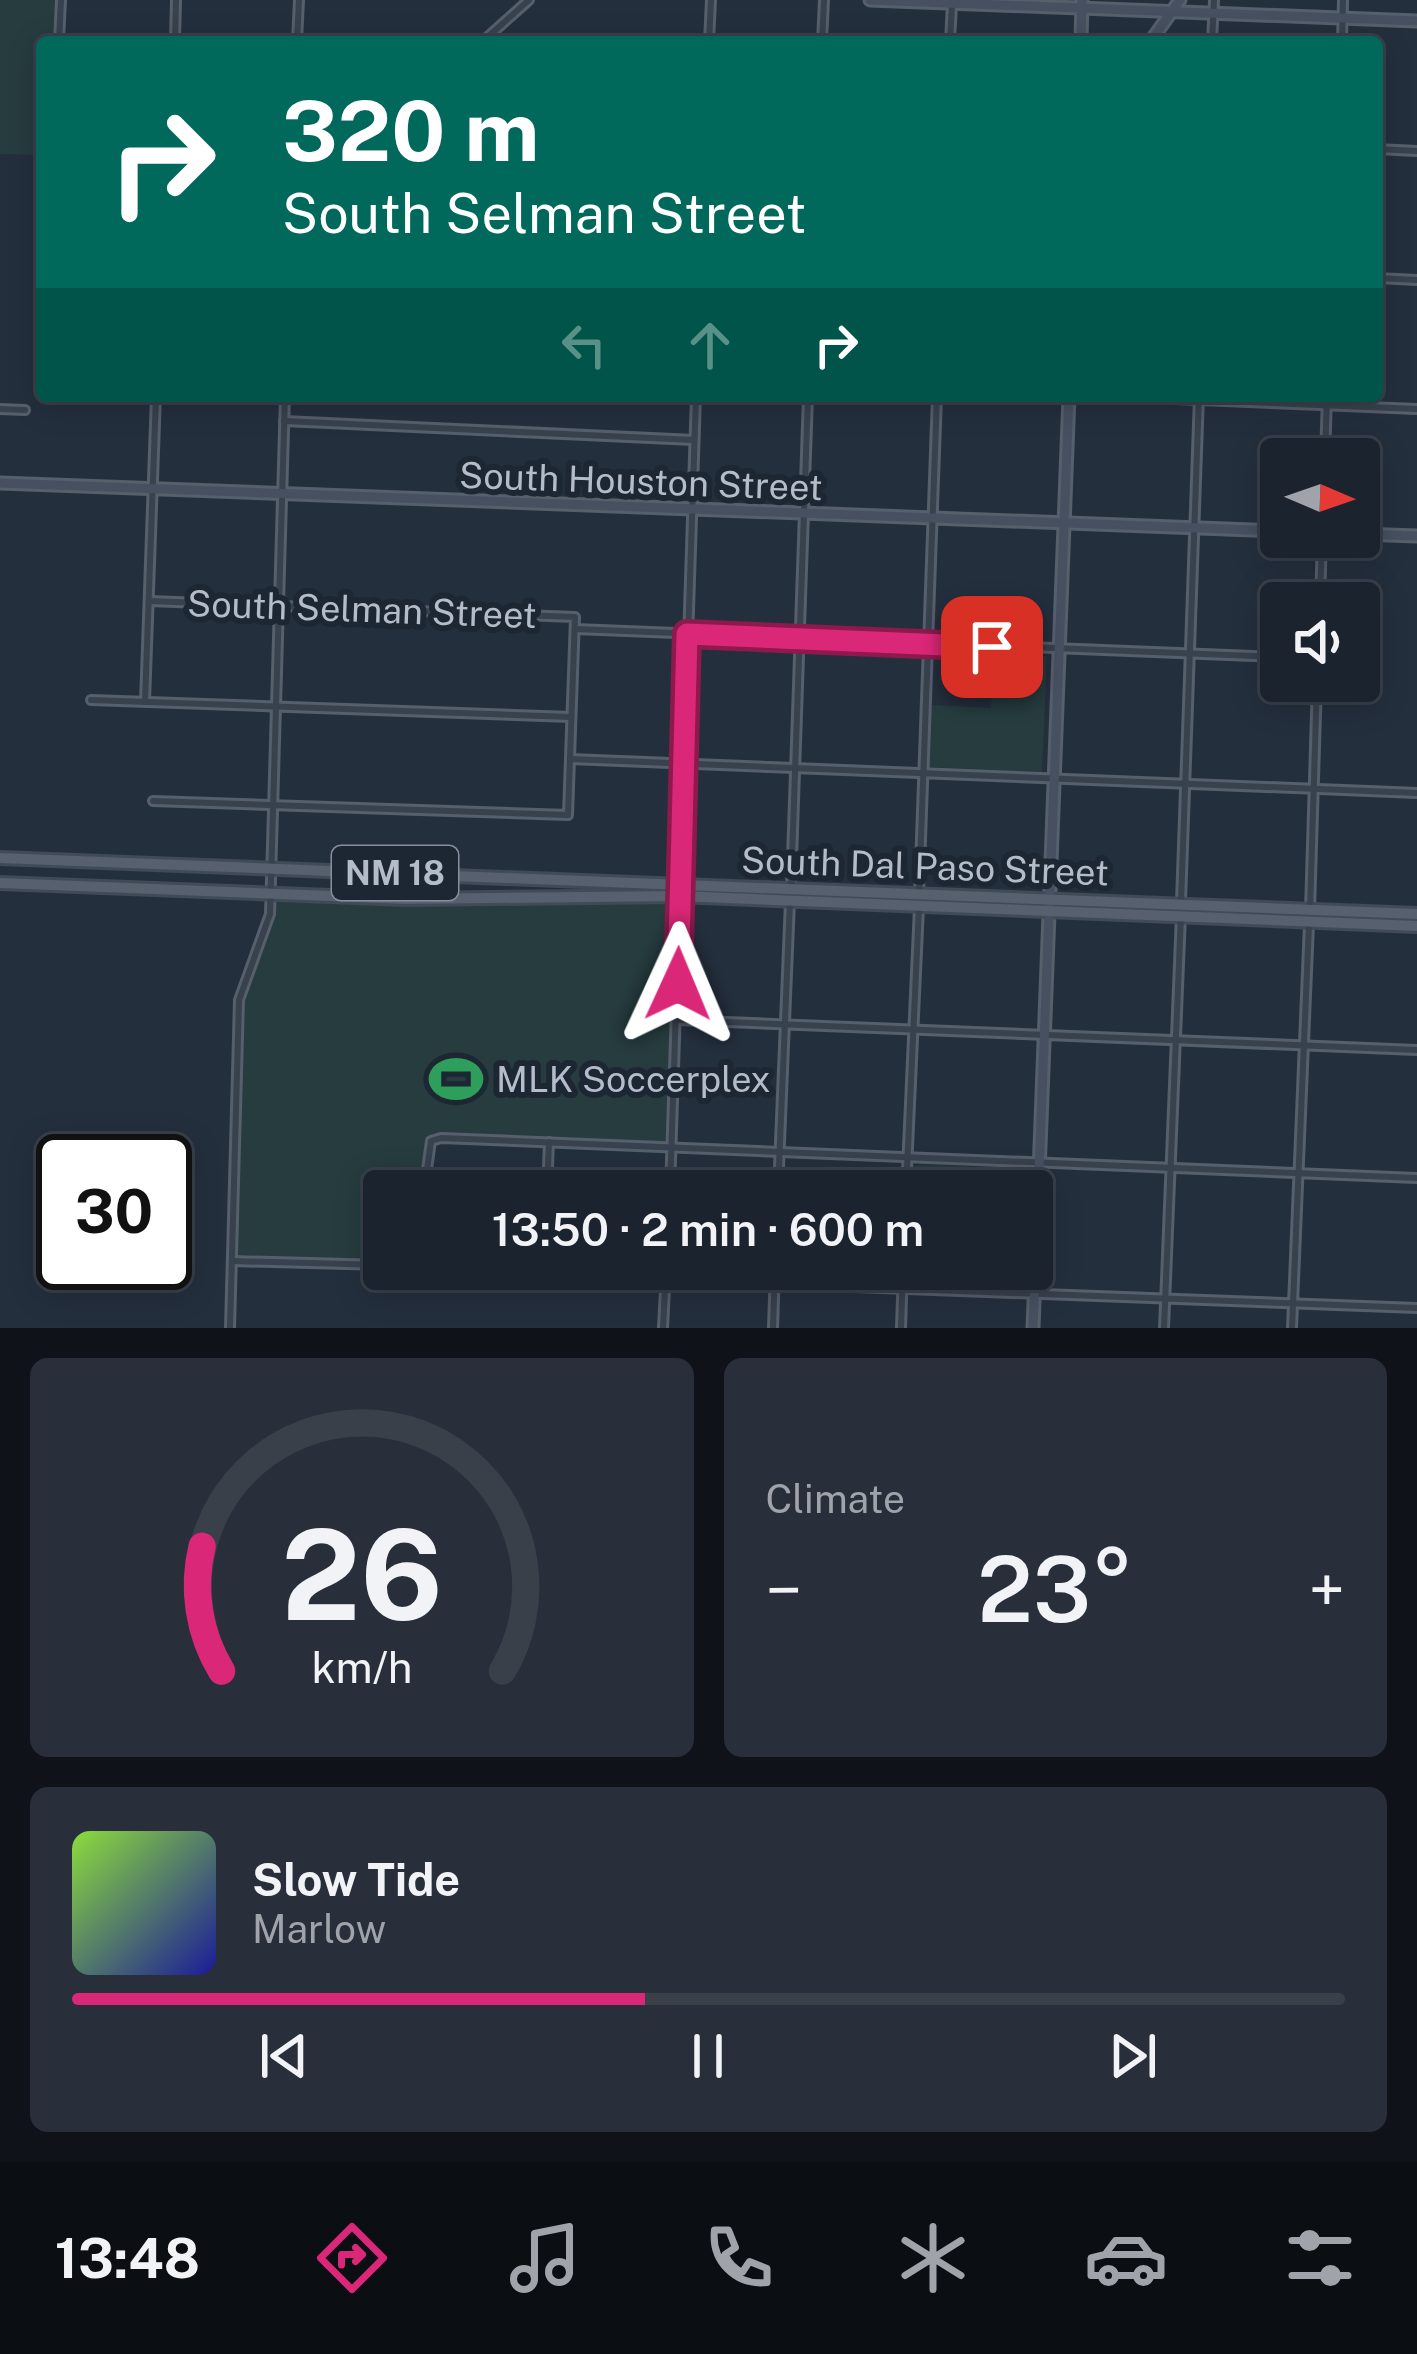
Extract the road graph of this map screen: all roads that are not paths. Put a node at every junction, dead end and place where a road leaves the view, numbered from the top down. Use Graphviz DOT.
graph roads {
  1 [pos="61,0"];
  2 [pos="176,0"];
  3 [pos="298,0"];
  4 [pos="529,0"];
  5 [pos="711,0"];
  6 [pos="824,0"];
  7 [pos="871,0"];
  8 [pos="1180,0"];
  9 [pos="1214,0"];
  10 [pos="1343,0"];
  11 [pos="952,2"];
  12 [pos="1082,4"];
  13 [pos="1172,12"];
  14 [pos="1214,14"];
  15 [pos="1343,18"];
  16 [pos="1417,21"];
  17 [pos="59,36"];
  18 [pos="175,36"];
  19 [pos="297,36"];
  20 [pos="489,36"];
  21 [pos="709,36"];
  22 [pos="822,36"];
  23 [pos="950,36"];
  24 [pos="1081,36"];
  25 [pos="1154,36"];
  26 [pos="1212,36"];
  27 [pos="1342,36"];
  28 [pos="1383,149"];
  29 [pos="1417,151"];
  30 [pos="1383,278"];
  31 [pos="1417,280"];
  32 [pos="156,402"];
  33 [pos="285,402"];
  34 [pos="696,402"];
  35 [pos="808,402"];
  36 [pos="937,402"];
  37 [pos="1069,402"];
  38 [pos="1199,402"];
  39 [pos="1327,402"];
  40 [pos="1347,402"];
  41 [pos="0,409"];
  42 [pos="1417,409"];
  43 [pos="25,410"];
  44 [pos="284,421"];
  45 [pos="1326,438"];
  46 [pos="694,440"];
  47 [pos="0,483"];
  48 [pos="152,491"];
  49 [pos="281,494"];
  50 [pos="692,509"];
  51 [pos="803,512"];
  52 [pos="932,516"];
  53 [pos="1064,522"];
  54 [pos="1195,527"];
  55 [pos="1260,530"];
  56 [pos="1380,535"];
  57 [pos="1417,536"];
  58 [pos="149,601"];
  59 [pos="277,605"];
  60 [pos="574,629"];
  61 [pos="687,634"];
  62 [pos="799,639"];
  63 [pos="927,644"];
  64 [pos="1059,651"];
  65 [pos="1190,653"];
  66 [pos="1260,656"];
  67 [pos="91,700"];
  68 [pos="145,702"];
  69 [pos="1316,702"];
  70 [pos="274,706"];
  71 [pos="572,717"];
  72 [pos="570,759"];
  73 [pos="682,764"];
  74 [pos="795,768"];
  75 [pos="922,774"];
  76 [pos="1054,779"];
  77 [pos="1185,784"];
  78 [pos="1313,789"];
  79 [pos="1417,793"];
  80 [pos="153,801"];
  81 [pos="272,804"];
  82 [pos="0,858"];
  83 [pos="78,861"];
  84 [pos="270,868"];
  85 [pos="0,884"];
  86 [pos="77,886"];
  87 [pos="678,892"];
  88 [pos="270,893"];
  89 [pos="790,896"];
  90 [pos="919,901"];
  91 [pos="1048,906"];
  92 [pos="1181,910"];
  93 [pos="1417,914"];
  94 [pos="1310,916"];
  95 [pos="1417,926"];
  96 [pos="677,1020"];
  97 [pos="784,1027"];
  98 [pos="912,1031"];
  99 [pos="1044,1036"];
  100 [pos="1175,1041"];
  101 [pos="1303,1046"];
  102 [pos="1417,1050"];
  103 [pos="549,1142"];
  104 [pos="673,1147"];
  105 [pos="779,1153"];
  106 [pos="907,1158"];
  107 [pos="1039,1163"];
  108 [pos="1170,1168"];
  109 [pos="427,1170"];
  110 [pos="548,1170"];
  111 [pos="671,1170"];
  112 [pos="779,1170"];
  113 [pos="907,1170"];
  114 [pos="1298,1174"];
  115 [pos="1417,1178"];
  116 [pos="231,1262"];
  117 [pos="363,1265"];
  118 [pos="665,1290"];
  119 [pos="774,1290"];
  120 [pos="902,1290"];
  121 [pos="955,1290"];
  122 [pos="1034,1293"];
  123 [pos="1165,1297"];
  124 [pos="1293,1301"];
  125 [pos="1417,1308"];
  126 [pos="230,1328"];
  127 [pos="663,1328"];
  128 [pos="773,1328"];
  129 [pos="901,1328"];
  130 [pos="1033,1328"];
  131 [pos="1164,1328"];
  132 [pos="1292,1328"];
  1 -- 17 [label="street"];
  2 -- 18 [label="street"];
  3 -- 19 [label="street"];
  4 -- 20 [label="street"];
  5 -- 21 [label="street"];
  6 -- 22 [label="street"];
  7 -- 11 [label="street"];
  8 -- 13 [label="street"];
  9 -- 14 [label="street"];
  10 -- 15 [label="street"];
  11 -- 12 [label="street"];
  11 -- 23 [label="street"];
  12 -- 13 [label="street"];
  12 -- 24 [label="street"];
  13 -- 14 [label="street"];
  13 -- 25 [label="street"];
  14 -- 15 [label="street"];
  14 -- 26 [label="street"];
  15 -- 16 [label="street"];
  15 -- 27 [label="street"];
  28 -- 29 [label="street"];
  30 -- 31 [label="street"];
  32 -- 48 [label="street"];
  33 -- 44 [label="street"];
  34 -- 46 [label="street"];
  35 -- 51 [label="street"];
  36 -- 52 [label="street"];
  37 -- 53 [label="street"];
  38 -- 54 [label="street"];
  39 -- 45 [label="street"];
  40 -- 42 [label="street"];
  41 -- 43 [label="street"];
  44 -- 46 [label="street"];
  44 -- 49 [label="street"];
  46 -- 50 [label="street"];
  47 -- 48 [label="street, South Houston Street"];
  48 -- 49 [label="street, South Houston Street"];
  48 -- 58 [label="street"];
  49 -- 50 [label="street, South Houston Street"];
  49 -- 59 [label="street"];
  50 -- 51 [label="street, South Houston Street"];
  50 -- 61 [label="street"];
  51 -- 52 [label="street, South Houston Street"];
  51 -- 62 [label="street"];
  52 -- 53 [label="street, South Houston Street"];
  52 -- 63 [label="street"];
  53 -- 54 [label="street, South Houston Street"];
  53 -- 64 [label="street"];
  54 -- 55 [label="street, South Houston Street"];
  54 -- 65 [label="street"];
  56 -- 57 [label="street"];
  58 -- 59 [label="street, South Selman Street"];
  58 -- 68 [label="street"];
  59 -- 60 [label="street, South Selman Street"];
  59 -- 70 [label="street"];
  60 -- 61 [label="street, South Selman Street"];
  60 -- 71 [label="street"];
  61 -- 62 [label="street, South Selman Street"];
  61 -- 73 [label="street"];
  62 -- 63 [label="street, South Selman Street"];
  62 -- 74 [label="street"];
  63 -- 64 [label="street, South Selman Street"];
  63 -- 75 [label="street"];
  64 -- 65 [label="street, South Selman Street"];
  64 -- 76 [label="street"];
  65 -- 66 [label="street, South Selman Street"];
  65 -- 77 [label="street"];
  67 -- 68 [label="street"];
  68 -- 70 [label="street"];
  69 -- 78 [label="street"];
  70 -- 71 [label="street"];
  70 -- 81 [label="street"];
  71 -- 72 [label="street"];
  72 -- 73 [label="street"];
  72 -- 81 [label="street"];
  73 -- 74 [label="street"];
  73 -- 87 [label="street"];
  74 -- 75 [label="street"];
  74 -- 89 [label="street"];
  75 -- 76 [label="street"];
  75 -- 90 [label="street"];
  76 -- 77 [label="street"];
  76 -- 91 [label="street"];
  77 -- 78 [label="street"];
  77 -- 92 [label="street"];
  78 -- 79 [label="street"];
  78 -- 94 [label="street"];
  80 -- 81 [label="street"];
  81 -- 84 [label="street"];
  82 -- 83 [label="main road, South Dal Paso Street / NM 18"];
  83 -- 84 [label="main road, South Dal Paso Street / NM 18"];
  83 -- 86 [label="main road"];
  84 -- 87 [label="main road, South Dal Paso Street / NM 18"];
  84 -- 88 [label="street"];
  85 -- 86 [label="main road, South Dal Paso Street / NM 18"];
  86 -- 88 [label="main road, South Dal Paso Street / NM 18"];
  87 -- 88 [label="main road, South Dal Paso Street / NM 18"];
  87 -- 89 [label="main road, South Dal Paso Street / NM 18"];
  87 -- 96 [label="street"];
  88 -- 116 [label="street"];
  89 -- 90 [label="main road, South Dal Paso Street / NM 18"];
  89 -- 97 [label="street"];
  90 -- 91 [label="main road, South Dal Paso Street / NM 18"];
  90 -- 98 [label="street"];
  91 -- 92 [label="main road, South Dal Paso Street / NM 18"];
  91 -- 99 [label="street"];
  92 -- 94 [label="main road, South Dal Paso Street / NM 18"];
  92 -- 100 [label="street"];
  93 -- 94 [label="main road, South Dal Paso Street / NM 18"];
  94 -- 95 [label="main road, South Dal Paso Street / NM 18"];
  94 -- 101 [label="street"];
  96 -- 97 [label="street"];
  96 -- 104 [label="street"];
  97 -- 98 [label="street"];
  97 -- 105 [label="street"];
  98 -- 99 [label="street"];
  98 -- 106 [label="street"];
  99 -- 100 [label="street"];
  99 -- 107 [label="street"];
  100 -- 101 [label="street"];
  100 -- 108 [label="street"];
  101 -- 102 [label="street"];
  101 -- 114 [label="street"];
  103 -- 104 [label="street"];
  103 -- 109 [label="street"];
  103 -- 110 [label="street"];
  104 -- 105 [label="street"];
  104 -- 111 [label="street"];
  105 -- 106 [label="street"];
  105 -- 112 [label="street"];
  106 -- 107 [label="street"];
  106 -- 113 [label="street"];
  107 -- 108 [label="street"];
  107 -- 122 [label="street"];
  108 -- 114 [label="street"];
  108 -- 123 [label="street"];
  114 -- 115 [label="street"];
  114 -- 124 [label="street"];
  116 -- 117 [label="street"];
  116 -- 126 [label="street"];
  118 -- 127 [label="street"];
  119 -- 128 [label="street"];
  120 -- 129 [label="street"];
  121 -- 122 [label="street"];
  122 -- 123 [label="street"];
  122 -- 130 [label="street"];
  123 -- 124 [label="street"];
  123 -- 131 [label="street"];
  124 -- 125 [label="street"];
  124 -- 132 [label="street"];
}
